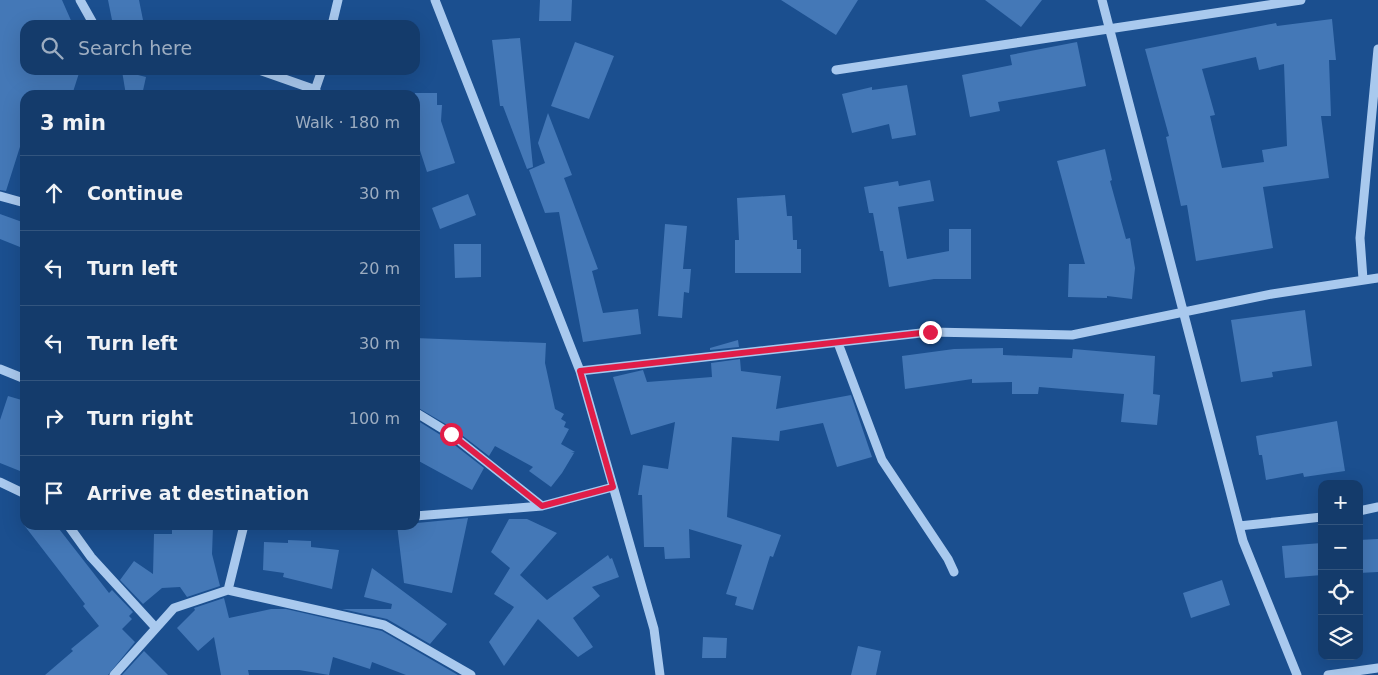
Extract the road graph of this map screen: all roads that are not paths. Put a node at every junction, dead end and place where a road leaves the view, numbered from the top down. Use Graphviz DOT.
graph roads {
  1 [pos="80,0"];
  2 [pos="338,0"];
  3 [pos="435,0"];
  4 [pos="1102,0"];
  5 [pos="1301,0"];
  6 [pos="91,20"];
  7 [pos="333,20"];
  8 [pos="1108,29"];
  9 [pos="1378,49"];
  10 [pos="836,70"];
  11 [pos="272,75"];
  12 [pos="320,75"];
  13 [pos="310,90"];
  14 [pos="316,90"];
  15 [pos="0,196"];
  16 [pos="20,202"];
  17 [pos="1378,278"];
  18 [pos="1363,280"];
  19 [pos="1182,312"];
  20 [pos="838,343"];
  21 [pos="0,369"];
  22 [pos="580,371"];
  23 [pos="20,377"];
  24 [pos="420,415"];
  25 [pos="0,482"];
  26 [pos="613,487"];
  27 [pos="20,492"];
  28 [pos="542,506"];
  29 [pos="1378,507"];
  30 [pos="1363,510"];
  31 [pos="420,516"];
  32 [pos="1318,517"];
  33 [pos="1239,526"];
  34 [pos="73,530"];
  35 [pos="243,530"];
  36 [pos="954,572"];
  37 [pos="228,590"];
  38 [pos="156,628"];
  39 [pos="1378,668"];
  40 [pos="114,675"];
  41 [pos="471,675"];
  42 [pos="660,675"];
  43 [pos="1297,675"];
  44 [pos="1328,675"];
  1 -- 6 [label="street"];
  2 -- 7 [label="street"];
  3 -- 22 [label="street"];
  4 -- 8 [label="street"];
  5 -- 8 [label="street"];
  8 -- 10 [label="street"];
  8 -- 19 [label="street"];
  9 -- 18 [label="street"];
  11 -- 13 [label="street"];
  12 -- 14 [label="street"];
  15 -- 16 [label="street"];
  17 -- 18 [label="street"];
  18 -- 19 [label="street"];
  19 -- 20 [label="street"];
  19 -- 33 [label="street"];
  20 -- 22 [label="street"];
  20 -- 36 [label="street"];
  21 -- 23 [label="street"];
  22 -- 26 [label="street"];
  24 -- 28 [label="street"];
  25 -- 27 [label="street"];
  26 -- 28 [label="street"];
  26 -- 42 [label="street"];
  28 -- 31 [label="street"];
  29 -- 30 [label="street"];
  32 -- 33 [label="street"];
  33 -- 43 [label="street"];
  34 -- 38 [label="street"];
  35 -- 37 [label="street"];
  37 -- 38 [label="street"];
  37 -- 41 [label="street"];
  38 -- 40 [label="street"];
  39 -- 44 [label="street"];
}
